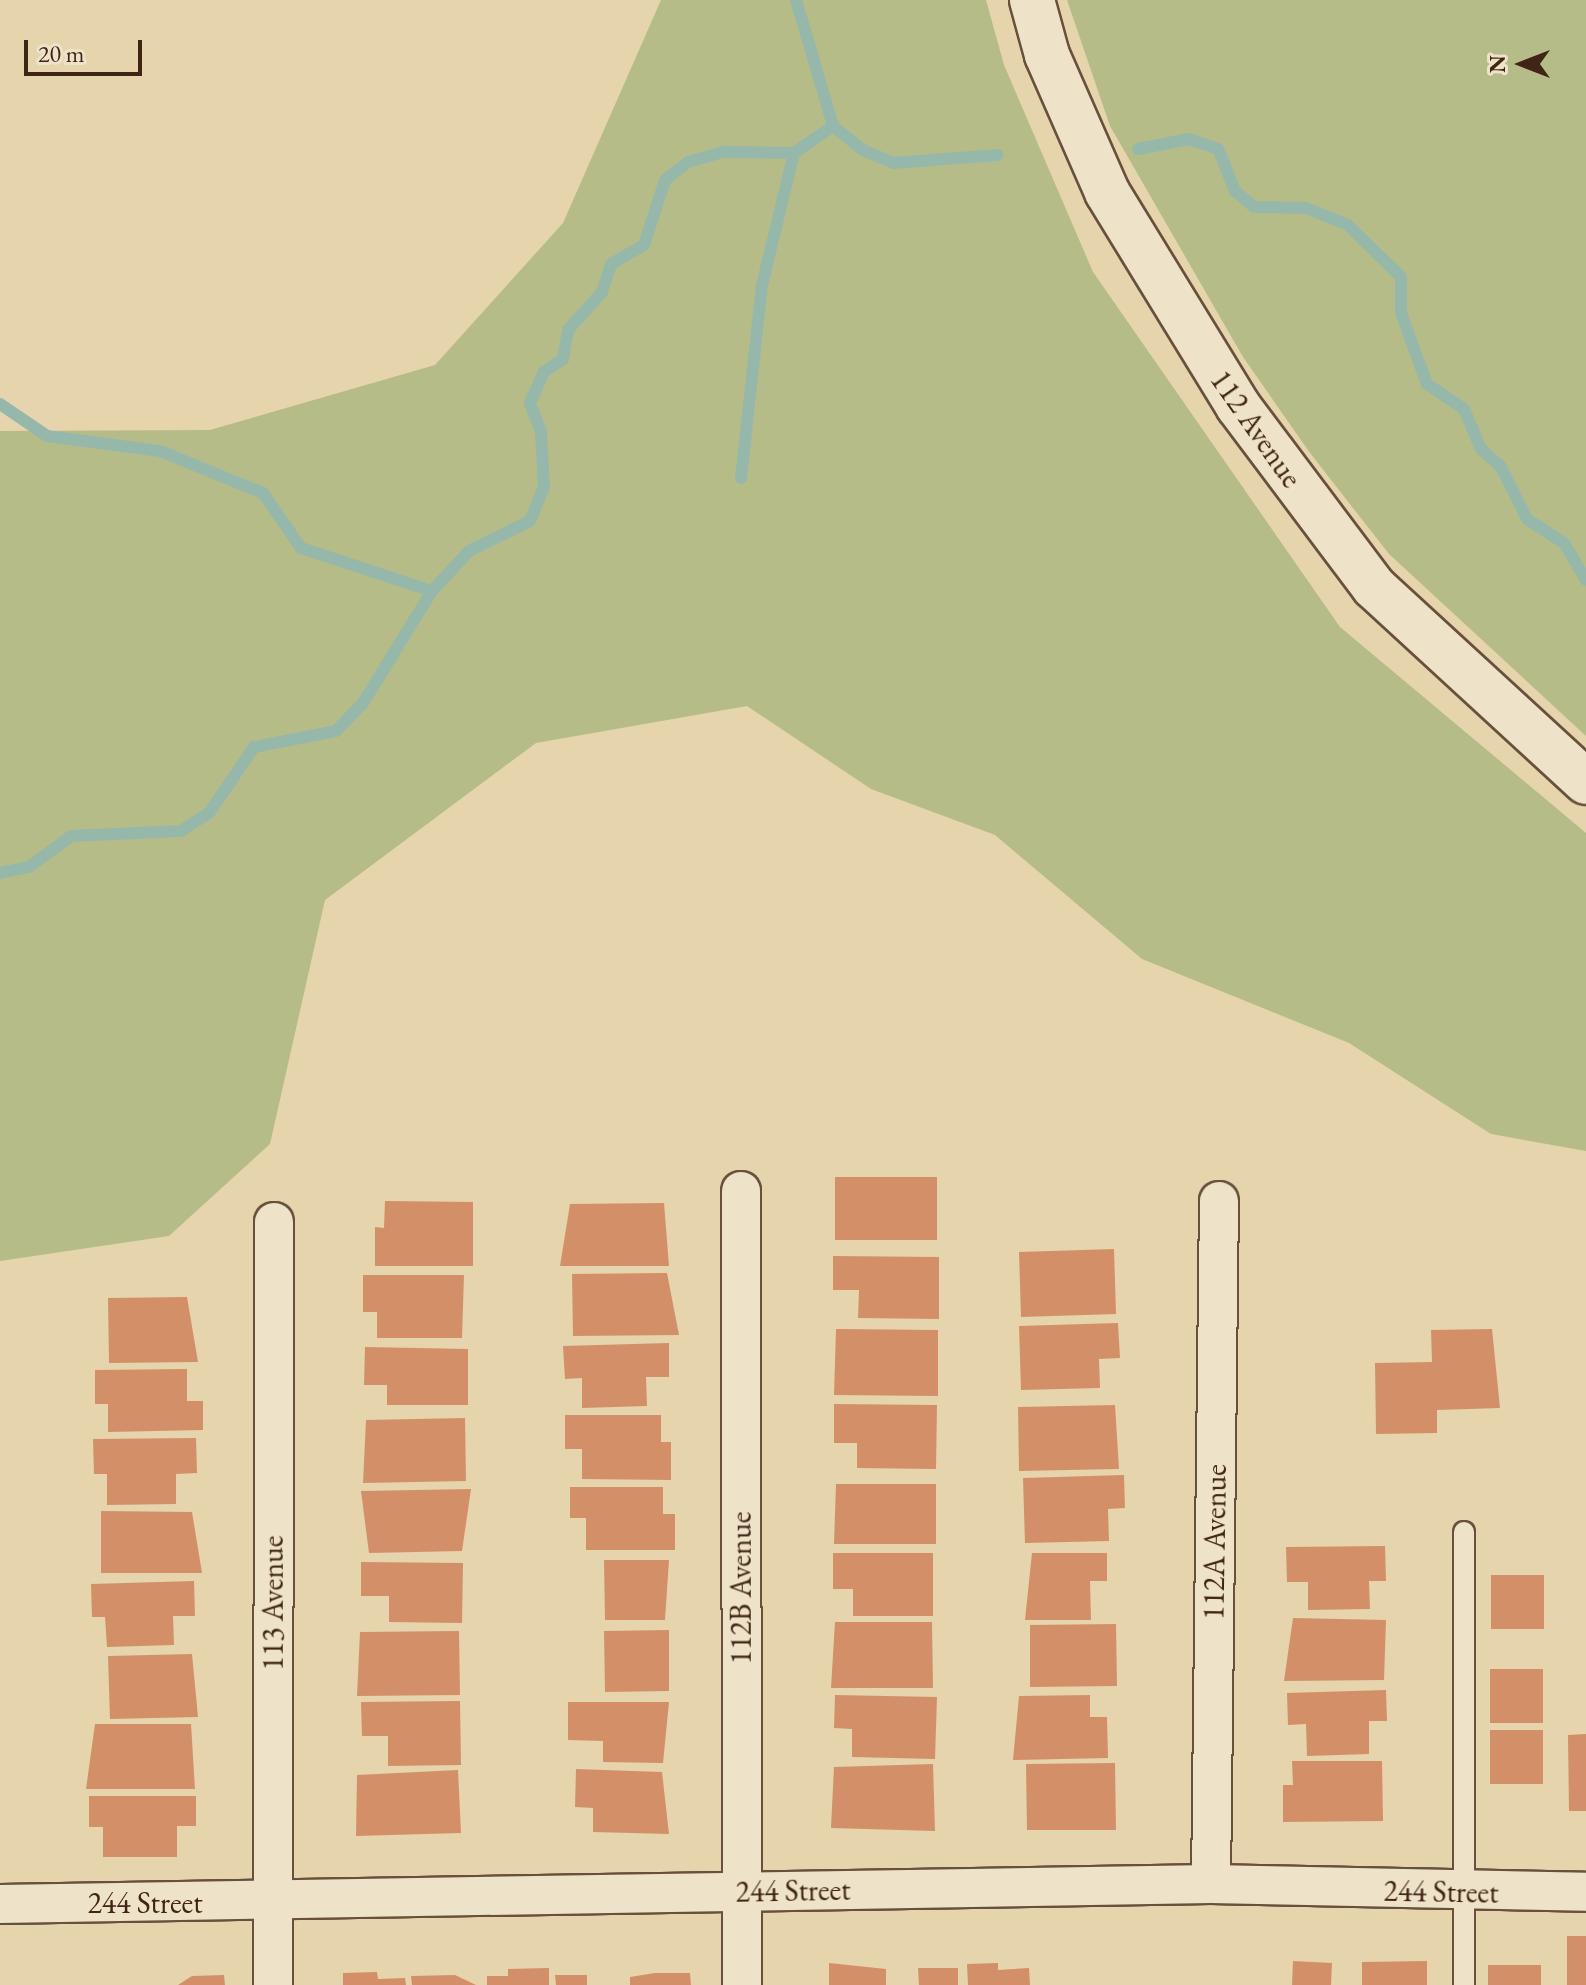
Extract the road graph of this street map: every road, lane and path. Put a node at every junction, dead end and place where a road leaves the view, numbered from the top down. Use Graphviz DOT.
graph roads {
  1 [pos="1032,0"];
  2 [pos="1586,782"];
  3 [pos="741,1191"];
  4 [pos="1219,1201"];
  5 [pos="274,1222"];
  6 [pos="1464,1532"];
  7 [pos="1211,1884"];
  8 [pos="741,1892"];
  9 [pos="1586,1892"];
  10 [pos="1464,1894"];
  11 [pos="272,1903"];
  12 [pos="0,1904"];
  13 [pos="273,1985"];
  14 [pos="742,1985"];
  15 [pos="1464,1985"];
  1 -- 2 [label="main road, 112 Avenue"];
  3 -- 8 [label="street, 112B Avenue"];
  4 -- 7 [label="street, 112A Avenue"];
  5 -- 11 [label="street, 113 Avenue"];
  6 -- 10 [label="lane"];
  7 -- 8 [label="street, 244 Street"];
  7 -- 10 [label="street, 244 Street"];
  8 -- 11 [label="street, 244 Street"];
  8 -- 14 [label="street, 112B Avenue"];
  9 -- 10 [label="street, 244 Street"];
  10 -- 15 [label="lane"];
  11 -- 12 [label="street, 244 Street"];
  11 -- 13 [label="street, 113 Avenue"];
}
